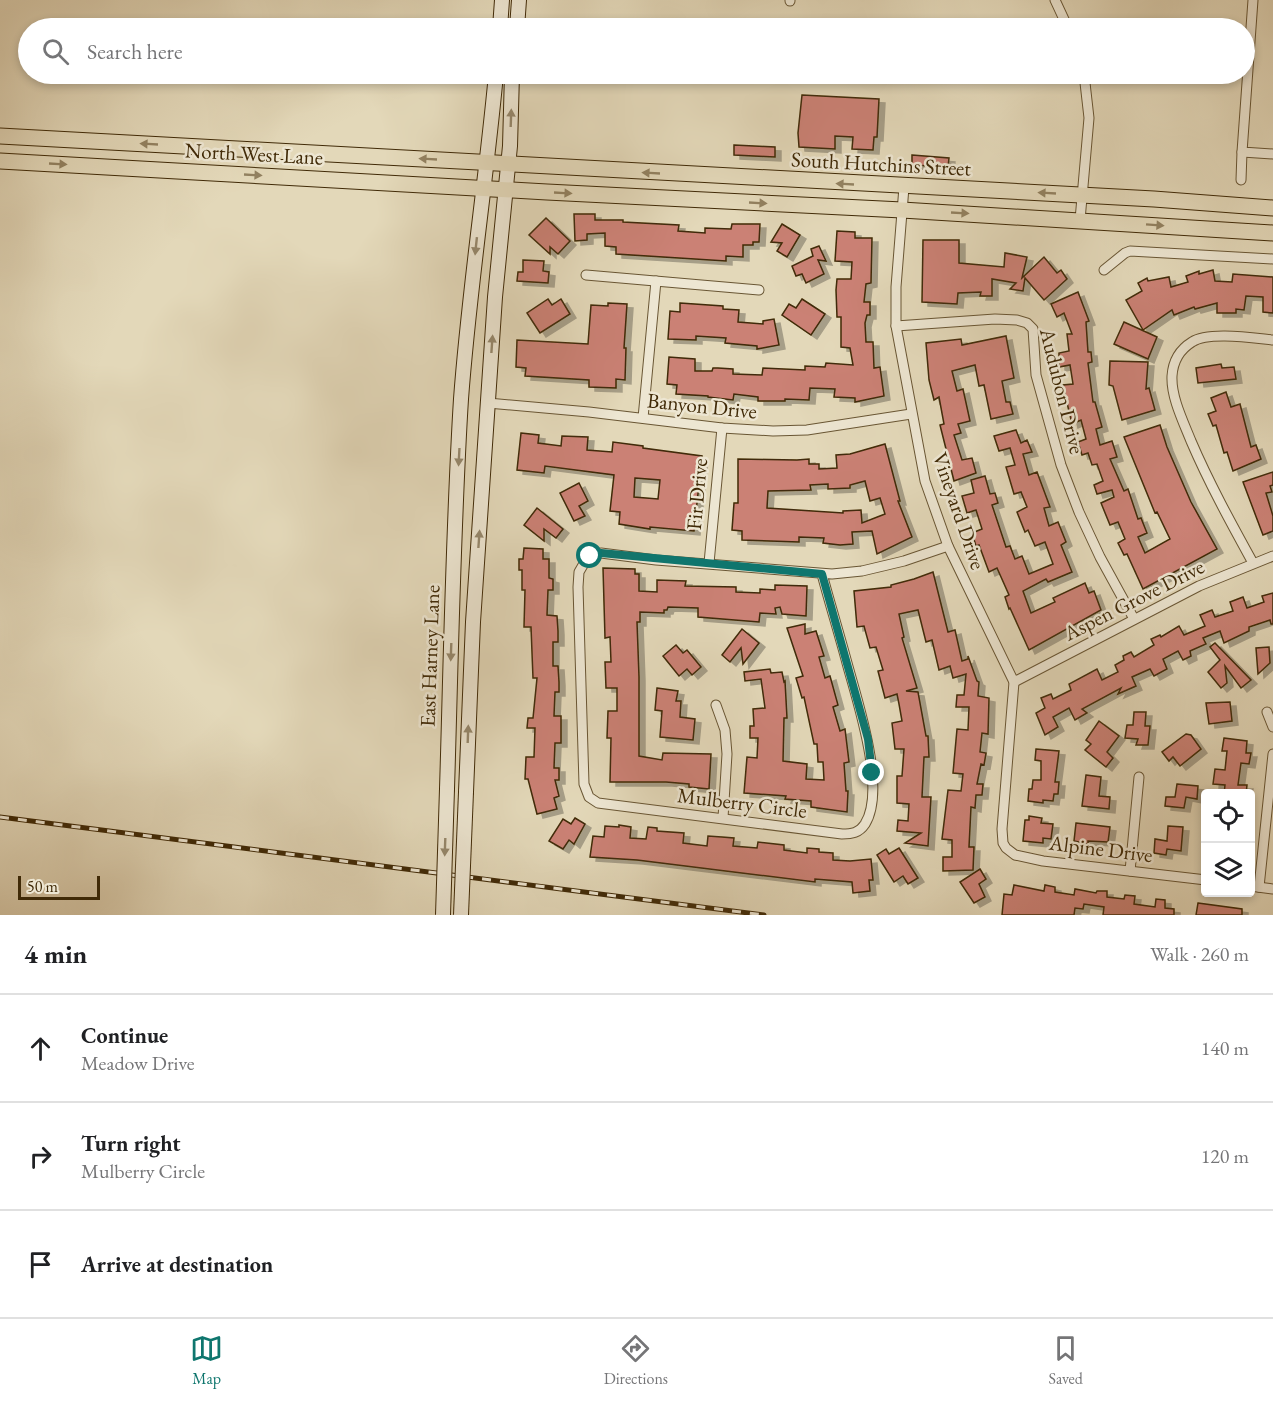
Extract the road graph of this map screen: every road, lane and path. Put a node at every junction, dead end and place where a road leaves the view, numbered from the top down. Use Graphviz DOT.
graph roads {
  1 [pos="502,0"];
  2 [pos="519,0"];
  3 [pos="1055,0"];
  4 [pos="1253,0"];
  5 [pos="501,18"];
  6 [pos="518,18"];
  7 [pos="1063,18"];
  8 [pos="1252,18"];
  9 [pos="495,84"];
  10 [pos="511,84"];
  11 [pos="1085,84"];
  12 [pos="1247,84"];
  13 [pos="0,136"];
  14 [pos="1242,152"];
  15 [pos="1273,154"];
  16 [pos="0,161"];
  17 [pos="486,162"];
  18 [pos="507,163"];
  19 [pos="1241,180"];
  20 [pos="904,187"];
  21 [pos="484,188"];
  22 [pos="505,189"];
  23 [pos="1083,195"];
  24 [pos="1273,208"];
  25 [pos="902,210"];
  26 [pos="1080,220"];
  27 [pos="1273,233"];
  28 [pos="1273,259"];
  29 [pos="1104,270"];
  30 [pos="586,274"];
  31 [pos="656,281"];
  32 [pos="759,290"];
  33 [pos="896,326"];
  34 [pos="1273,340"];
  35 [pos="488,403"];
  36 [pos="911,414"];
  37 [pos="644,418"];
  38 [pos="722,428"];
  39 [pos="948,546"];
  40 [pos="1273,556"];
  41 [pos="709,563"];
  42 [pos="1252,563"];
  43 [pos="822,574"];
  44 [pos="1134,619"];
  45 [pos="1014,682"];
  46 [pos="716,705"];
  47 [pos="1267,712"];
  48 [pos="1273,727"];
  49 [pos="1273,754"];
  50 [pos="1139,777"];
  51 [pos="723,818"];
  52 [pos="1003,837"];
  53 [pos="1130,871"];
  54 [pos="1201,879"];
  55 [pos="1255,887"];
  56 [pos="1273,889"];
  57 [pos="443,915"];
  58 [pos="461,915"];
  1 -- 5 [label="main road"];
  2 -- 6 [label="main road"];
  3 -- 7 [label="street"];
  4 -- 8 [label="street"];
  9 -- 17 [label="main road, East Harney Lane"];
  18 -- 10 [label="main road, East Harney Lane, one-way"];
  11 -- 23 [label="street"];
  12 -- 14 [label="street"];
  17 -- 13 [label="main road, North West Lane, one-way"];
  14 -- 15 [label="street"];
  14 -- 19 [label="street"];
  16 -- 21 [label="main road, North West Lane, one-way"];
  17 -- 18 [label="main road, South Hutchins Street"];
  17 -- 21 [label="main road, East Harney Lane"];
  20 -- 18 [label="main road, South Hutchins Street, one-way"];
  18 -- 22 [label="main road, East Harney Lane"];
  23 -- 20 [label="main road, South Hutchins Street, one-way"];
  20 -- 25 [label="street, Vineyard Drive"];
  21 -- 22 [label="main road, North West Lane"];
  21 -- 57 [label="main road, East Harney Lane, one-way, bridge"];
  22 -- 25 [label="main road, one-way"];
  35 -- 22 [label="main road, East Harney Lane, one-way"];
  23 -- 24 [label="main road, South Hutchins Street"];
  23 -- 26 [label="street"];
  25 -- 26 [label="main road, one-way"];
  25 -- 33 [label="street, Vineyard Drive"];
  26 -- 27 [label="main road, one-way"];
  28 -- 29 [label="street"];
  30 -- 31 [label="street"];
  31 -- 32 [label="street"];
  31 -- 37 [label="street"];
  33 -- 36 [label="street, Vineyard Drive"];
  33 -- 44 [label="street, Audubon Drive"];
  34 -- 42 [label="street"];
  35 -- 37 [label="street, Banyon Drive"];
  58 -- 35 [label="main road, East Harney Lane, one-way, bridge"];
  36 -- 38 [label="street, Banyon Drive"];
  36 -- 39 [label="street, Vineyard Drive"];
  37 -- 38 [label="street, Banyon Drive"];
  38 -- 41 [label="street, Fir Drive"];
  39 -- 43 [label="street"];
  39 -- 45 [label="street, Vineyard Drive"];
  40 -- 42 [label="street, Aspen Grove Drive"];
  41 -- 43 [label="street"];
  41 -- 51 [label="street, Mulberry Circle"];
  42 -- 44 [label="street, Aspen Grove Drive"];
  43 -- 51 [label="street, Mulberry Circle"];
  44 -- 45 [label="street, Aspen Grove Drive"];
  45 -- 52 [label="street, Vineyard Drive"];
  46 -- 51 [label="street"];
  47 -- 48 [label="street"];
  49 -- 55 [label="street"];
  50 -- 53 [label="street"];
  52 -- 53 [label="street, Alpine Drive"];
  53 -- 54 [label="street, Alpine Drive"];
  55 -- 56 [label="street"];
}
